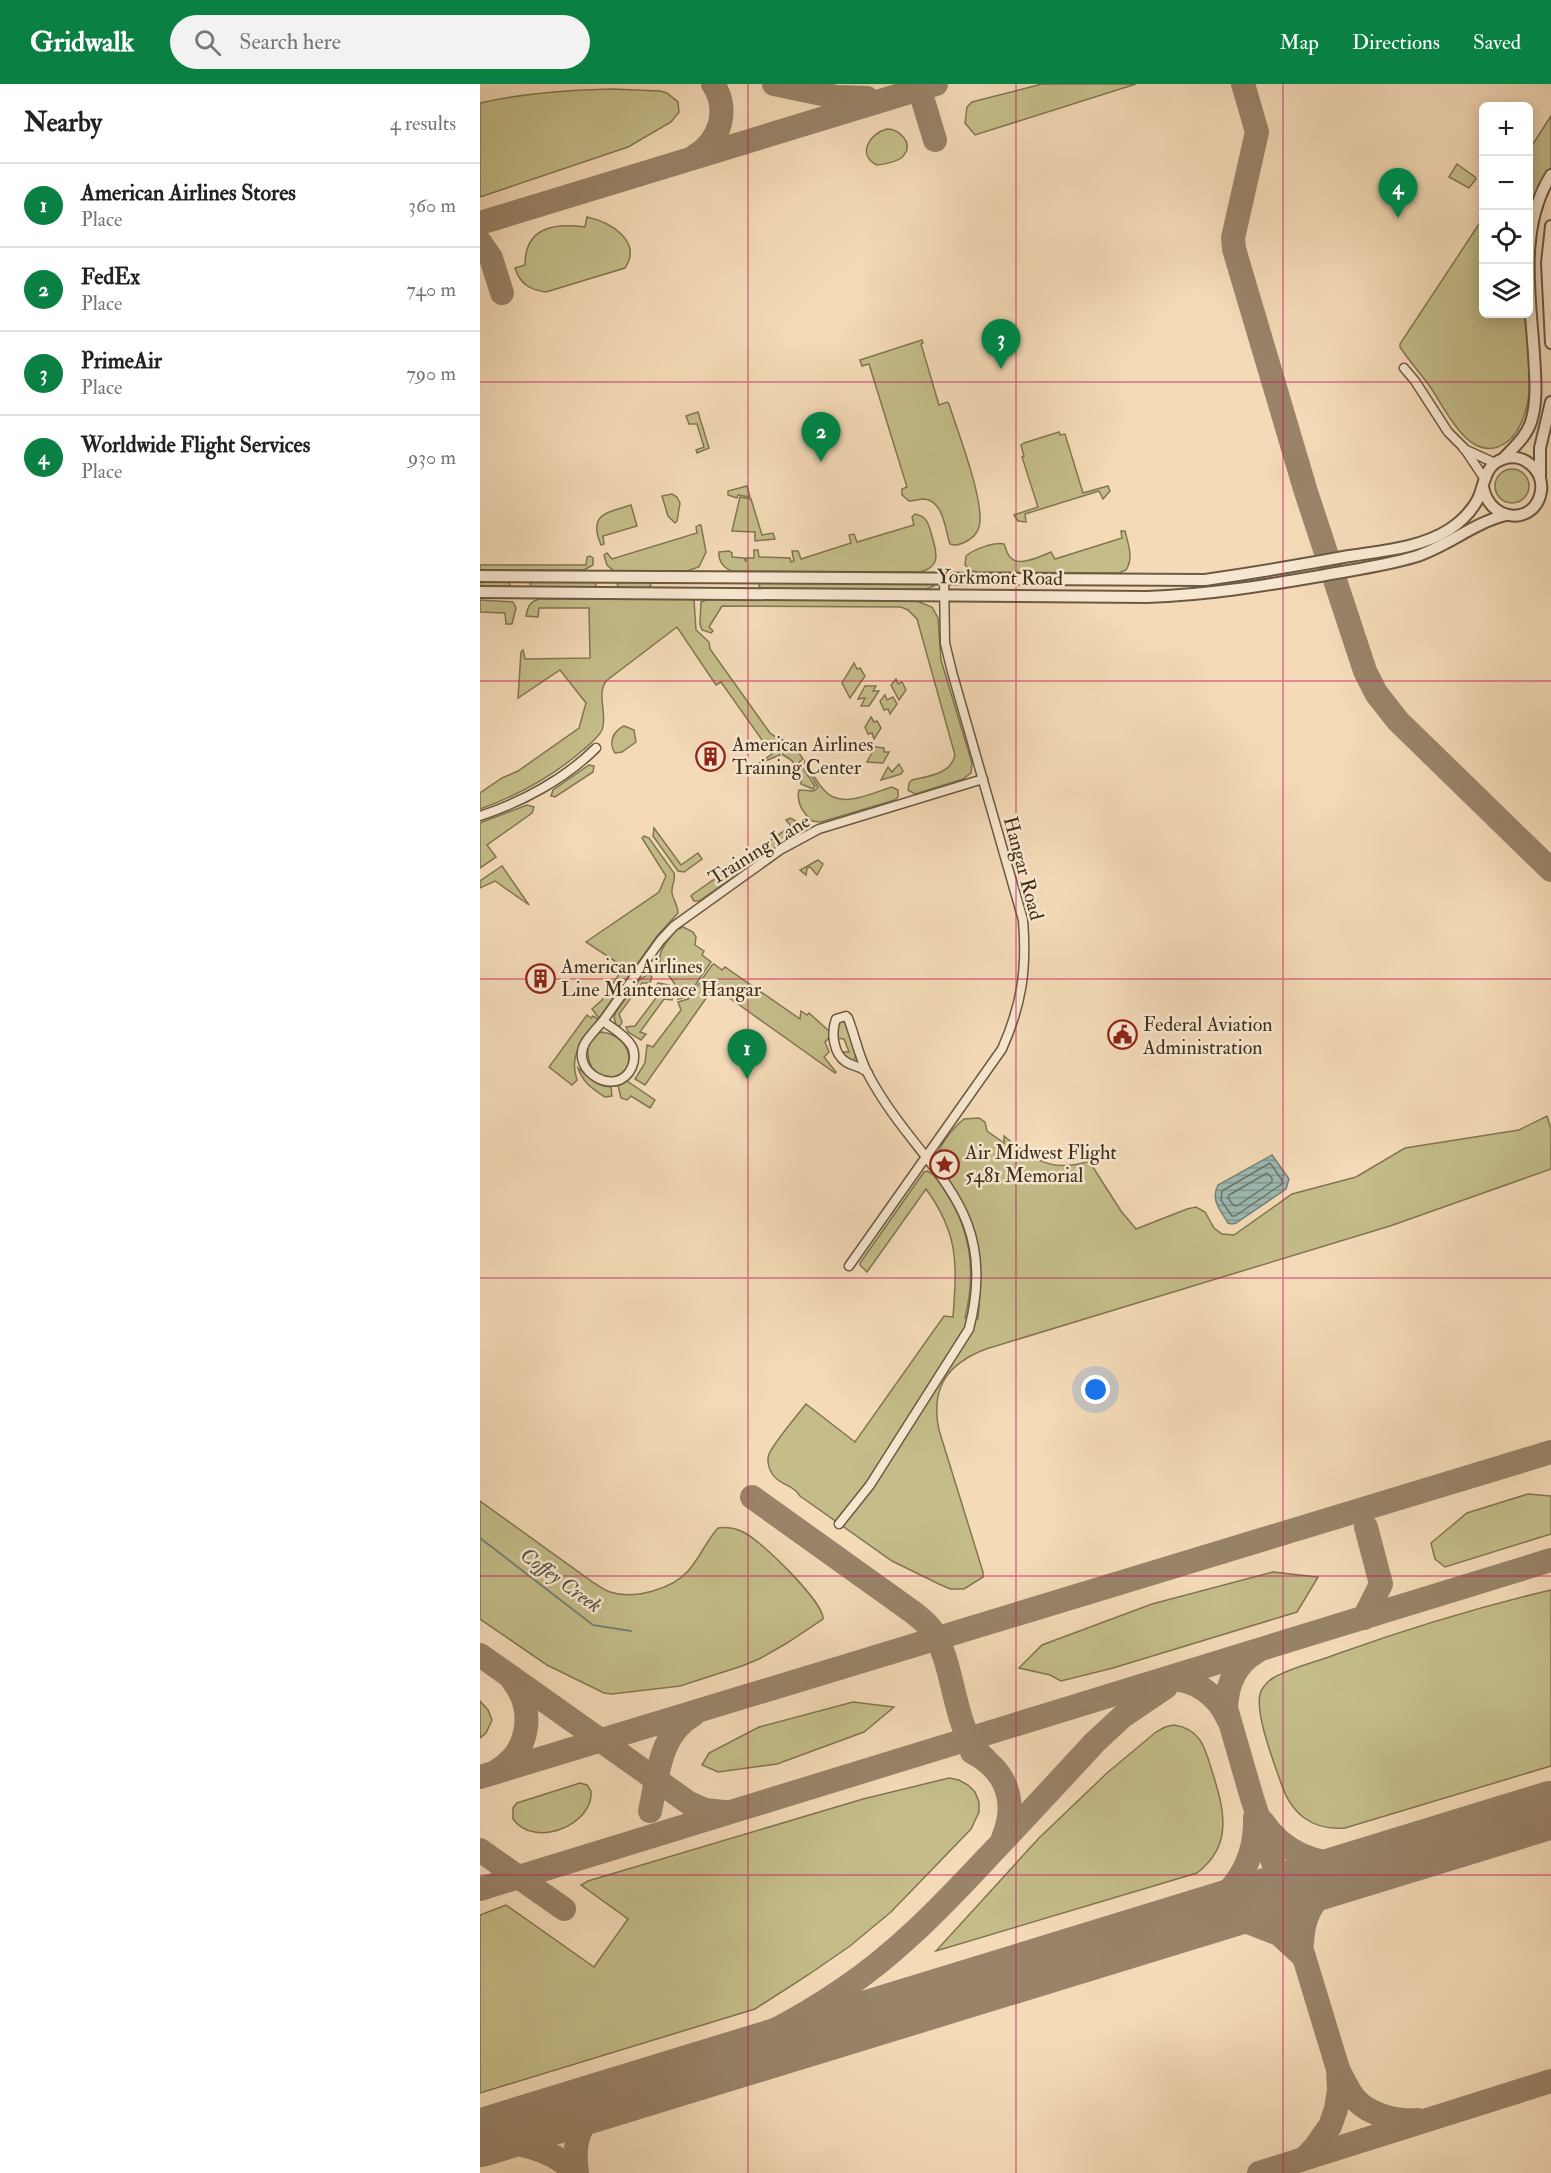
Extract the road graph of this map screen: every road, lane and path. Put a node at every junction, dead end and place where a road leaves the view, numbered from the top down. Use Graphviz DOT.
graph roads {
  1 [pos="1551,175"];
  2 [pos="1551,225"];
  3 [pos="1551,343"];
  4 [pos="1404,368"];
  5 [pos="1551,402"];
  6 [pos="1464,448"];
  7 [pos="1500,460"];
  8 [pos="1541,480"];
  9 [pos="1484,482"];
  10 [pos="1506,515"];
  11 [pos="480,576"];
  12 [pos="522,576"];
  13 [pos="603,576"];
  14 [pos="697,576"];
  15 [pos="944,578"];
  16 [pos="480,592"];
  17 [pos="523,592"];
  18 [pos="605,593"];
  19 [pos="697,593"];
  20 [pos="944,594"];
  21 [pos="596,748"];
  22 [pos="982,779"];
  23 [pos="480,816"];
  24 [pos="603,1021"];
  25 [pos="868,1073"];
  26 [pos="927,1156"];
  27 [pos="849,1266"];
  28 [pos="839,1524"];
  1 -- 7 [label="street, Yorkmont Road"];
  2 -- 3 [label="street"];
  4 -- 6 [label="street"];
  5 -- 8 [label="street, Yorkmont Road"];
  6 -- 7 [label="street"];
  6 -- 9 [label="street"];
  7 -- 8 [label="street"];
  7 -- 9 [label="street, Yorkmont Road"];
  8 -- 10 [label="street, Yorkmont Road"];
  9 -- 10 [label="street"];
  9 -- 15 [label="street, Yorkmont Road"];
  10 -- 20 [label="street, Yorkmont Road"];
  11 -- 12 [label="street, Yorkmont Road"];
  12 -- 13 [label="street, Yorkmont Road"];
  12 -- 17 [label="street"];
  13 -- 14 [label="street, Yorkmont Road"];
  13 -- 18 [label="street"];
  14 -- 15 [label="street, Yorkmont Road"];
  14 -- 19 [label="street"];
  15 -- 20 [label="street, Hangar Road"];
  16 -- 17 [label="street, Yorkmont Road"];
  17 -- 18 [label="street, Yorkmont Road"];
  18 -- 19 [label="street, Yorkmont Road"];
  19 -- 20 [label="street, Yorkmont Road"];
  20 -- 22 [label="street, Hangar Road"];
  21 -- 23 [label="street"];
  22 -- 24 [label="street, Training Lane"];
  22 -- 26 [label="street, Hangar Road"];
  24 -- 24 [label="street, Training Lane"];
  25 -- 25 [label="street"];
  25 -- 26 [label="street"];
  26 -- 27 [label="street, Hangar Road"];
  26 -- 28 [label="street"];
}
